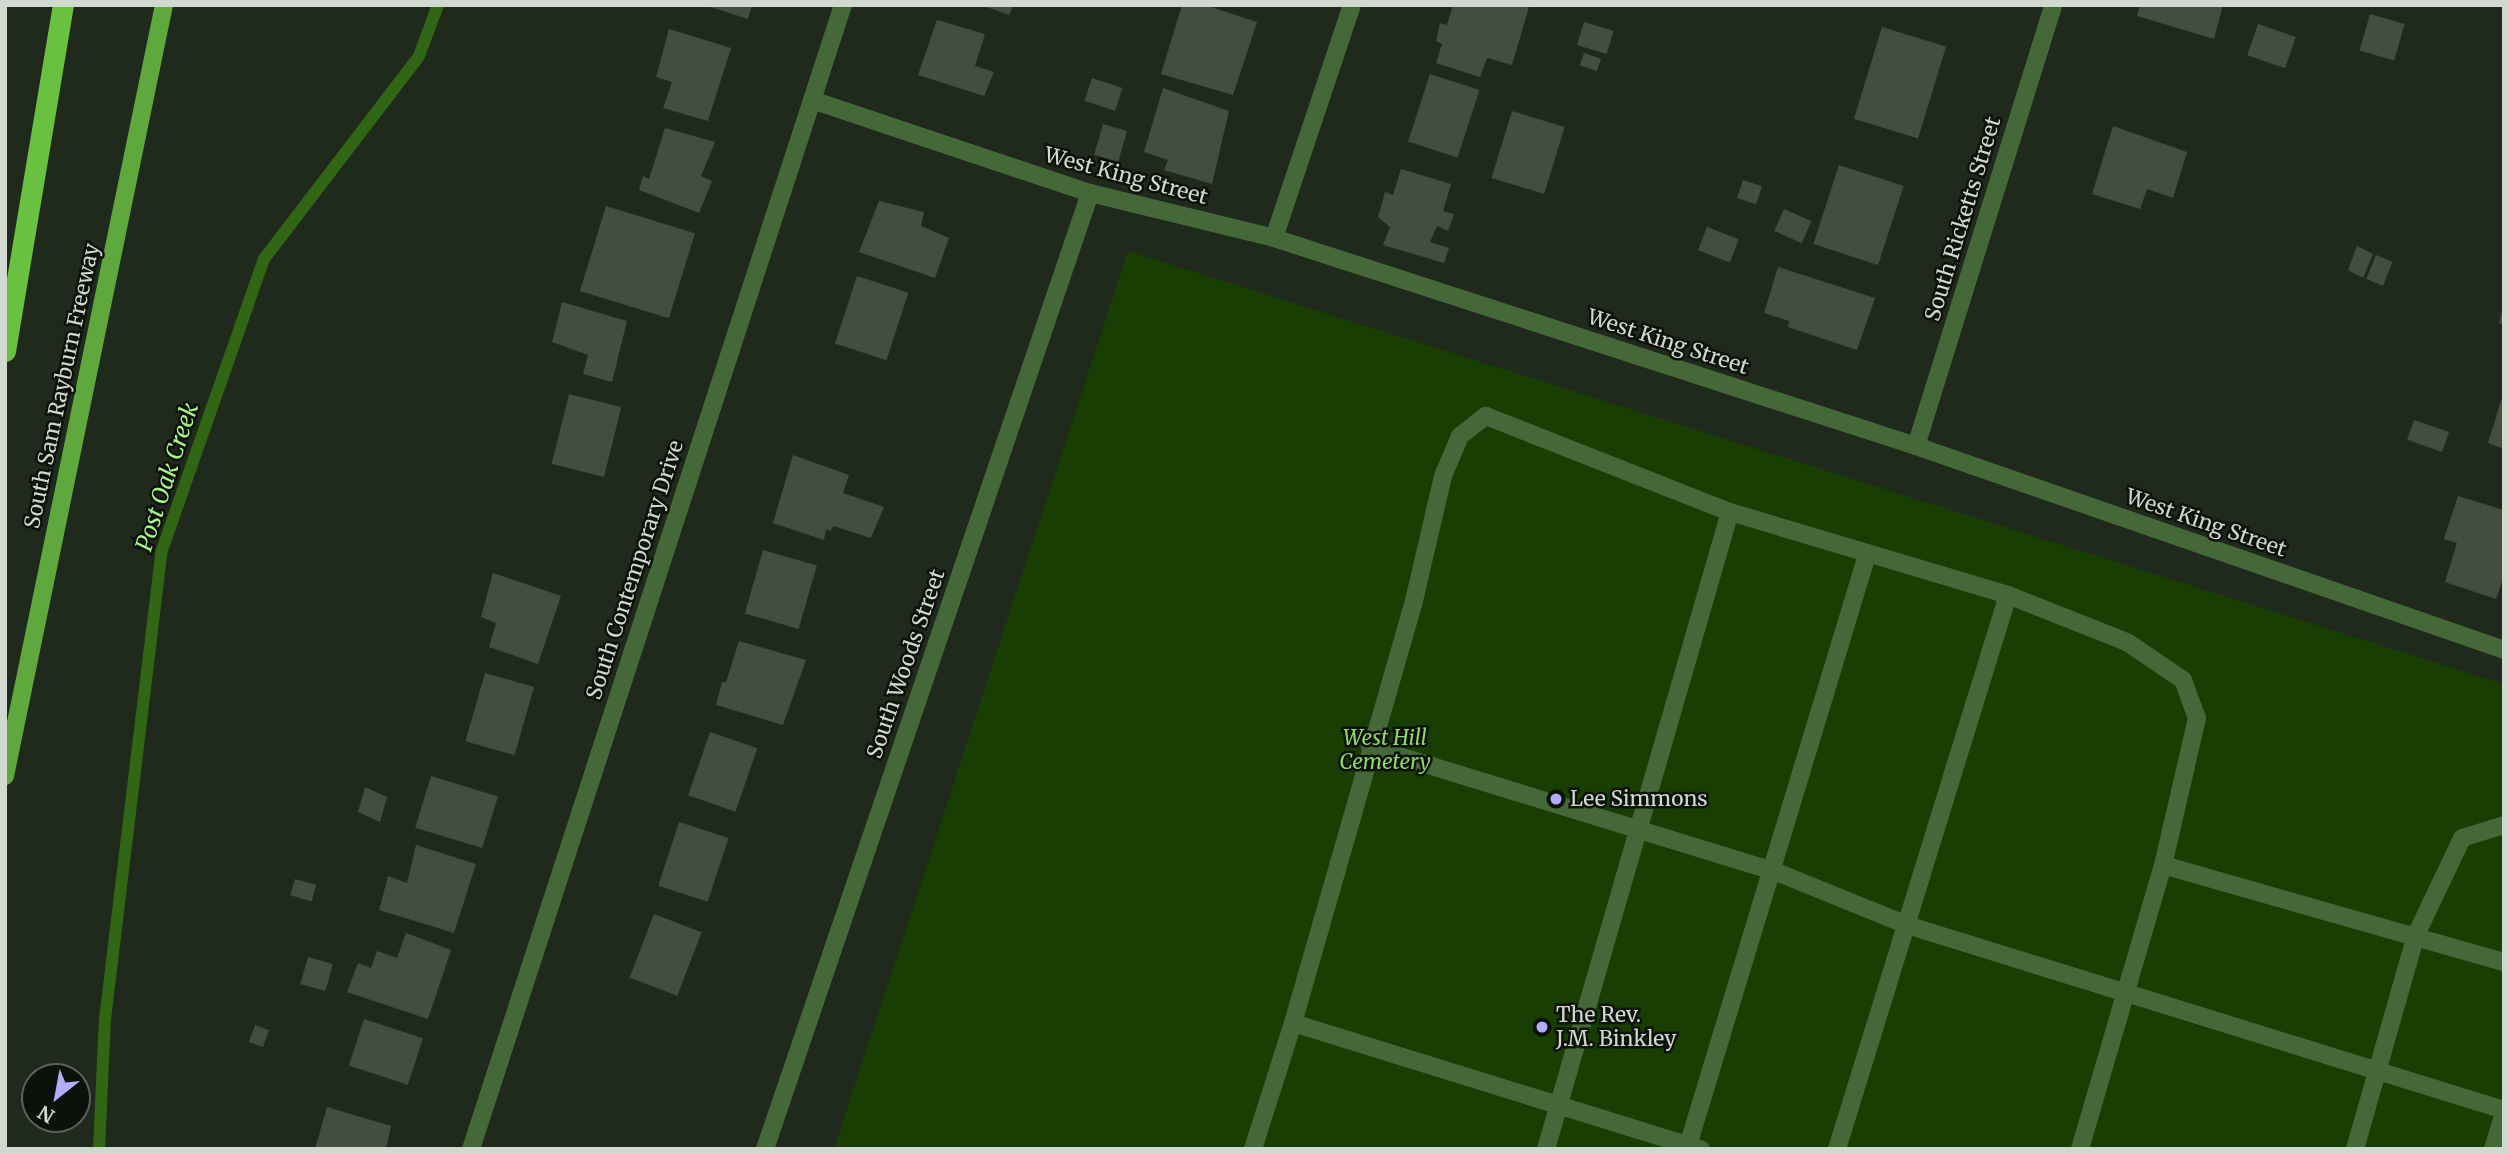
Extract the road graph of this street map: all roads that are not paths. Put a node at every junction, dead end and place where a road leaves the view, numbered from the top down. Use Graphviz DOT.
graph roads {
  1 [pos="63,5"];
  2 [pos="164,5"];
  3 [pos="843,5"];
  4 [pos="1352,5"];
  5 [pos="2053,5"];
  6 [pos="812,100"];
  7 [pos="1090,193"];
  8 [pos="1274,238"];
  9 [pos="5,351"];
  10 [pos="1916,446"];
  11 [pos="1731,512"];
  12 [pos="1867,555"];
  13 [pos="2008,595"];
  14 [pos="2504,650"];
  15 [pos="1370,747"];
  16 [pos="5,776"];
  17 [pos="2504,825"];
  18 [pos="1639,830"];
  19 [pos="2163,865"];
  20 [pos="1774,870"];
  21 [pos="1907,925"];
  22 [pos="2416,935"];
  23 [pos="2504,962"];
  24 [pos="2125,993"];
  25 [pos="1293,1023"];
  26 [pos="2378,1071"];
  27 [pos="1560,1107"];
  28 [pos="2504,1111"];
  29 [pos="1692,1147"];
  30 [pos="471,1149"];
  31 [pos="765,1149"];
  32 [pos="1253,1149"];
  33 [pos="1546,1149"];
  34 [pos="1837,1149"];
  35 [pos="2080,1149"];
  36 [pos="2355,1149"];
  37 [pos="2493,1149"];
  1 -- 9 [label="highway"];
  2 -- 16 [label="main road, South Sam Rayburn Freeway"];
  3 -- 6 [label="street, South Contemporary Drive"];
  4 -- 8 [label="street"];
  5 -- 10 [label="street, South Ricketts Street"];
  6 -- 7 [label="street, West King Street"];
  6 -- 30 [label="street, South Contemporary Drive"];
  7 -- 8 [label="street, West King Street"];
  7 -- 31 [label="street, South Woods Street"];
  8 -- 10 [label="street, West King Street"];
  10 -- 14 [label="street, West King Street"];
  11 -- 12 [label="street"];
  11 -- 15 [label="street"];
  11 -- 18 [label="street"];
  12 -- 13 [label="street"];
  12 -- 20 [label="street"];
  13 -- 19 [label="street"];
  13 -- 21 [label="street"];
  15 -- 18 [label="street"];
  15 -- 25 [label="street"];
  17 -- 22 [label="street"];
  18 -- 20 [label="street"];
  18 -- 27 [label="street"];
  19 -- 22 [label="street"];
  19 -- 24 [label="street"];
  20 -- 21 [label="street"];
  20 -- 29 [label="street"];
  21 -- 24 [label="street"];
  21 -- 34 [label="street"];
  22 -- 23 [label="street"];
  22 -- 26 [label="street"];
  24 -- 26 [label="street"];
  24 -- 35 [label="street"];
  25 -- 27 [label="street"];
  25 -- 32 [label="street"];
  26 -- 28 [label="street"];
  26 -- 36 [label="street"];
  27 -- 29 [label="street"];
  27 -- 33 [label="street"];
  28 -- 37 [label="street"];
}
